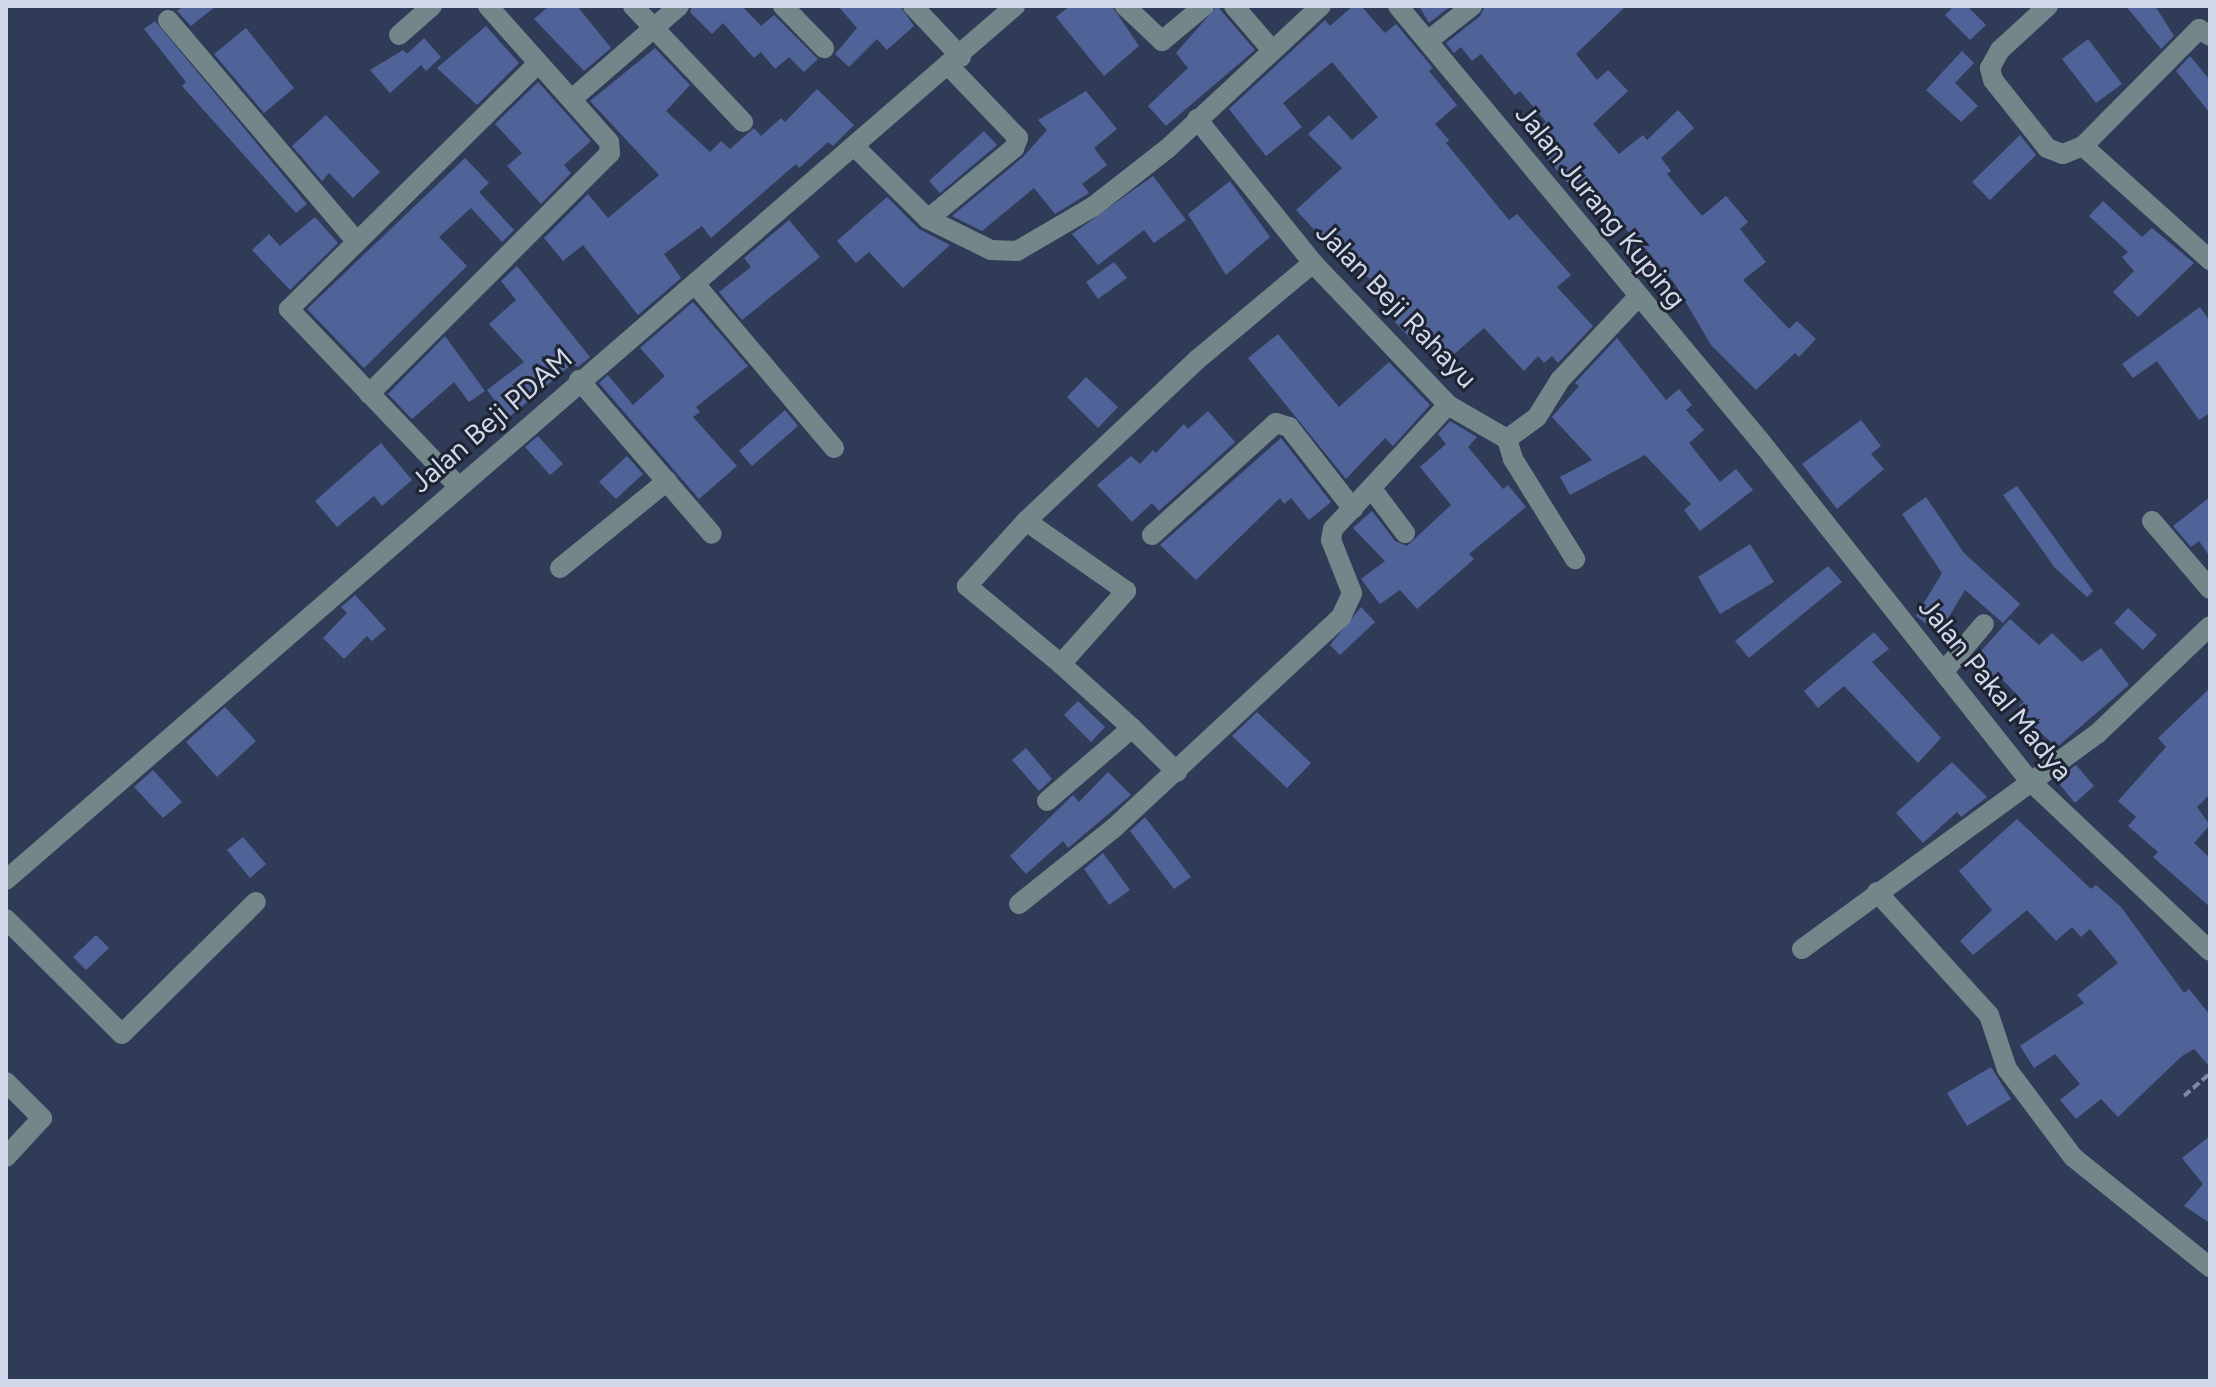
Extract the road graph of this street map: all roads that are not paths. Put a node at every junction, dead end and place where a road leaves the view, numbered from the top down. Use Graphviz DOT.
graph roads {
  1 [pos="432,6"];
  2 [pos="488,6"];
  3 [pos="633,6"];
  4 [pos="679,6"];
  5 [pos="783,6"];
  6 [pos="913,6"];
  7 [pos="1015,6"];
  8 [pos="1125,6"];
  9 [pos="1204,6"];
  10 [pos="1234,6"];
  11 [pos="1321,6"];
  12 [pos="1398,6"];
  13 [pos="1472,6"];
  14 [pos="2048,6"];
  15 [pos="168,20"];
  16 [pos="654,28"];
  17 [pos="399,35"];
  18 [pos="2210,36"];
  19 [pos="1429,40"];
  20 [pos="824,48"];
  21 [pos="1271,49"];
  22 [pos="955,62"];
  23 [pos="536,65"];
  24 [pos="572,99"];
  25 [pos="1197,119"];
  26 [pos="743,122"];
  27 [pos="2083,146"];
  28 [pos="856,148"];
  29 [pos="928,219"];
  30 [pos="355,240"];
  31 [pos="2210,260"];
  32 [pos="1313,263"];
  33 [pos="695,284"];
  34 [pos="1638,297"];
  35 [pos="579,380"];
  36 [pos="369,394"];
  37 [pos="1448,405"];
  38 [pos="1507,439"];
  39 [pos="1761,442"];
  40 [pos="834,448"];
  41 [pos="667,481"];
  42 [pos="458,486"];
  43 [pos="1372,489"];
  44 [pos="1353,509"];
  45 [pos="1026,521"];
  46 [pos="2152,521"];
  47 [pos="1405,533"];
  48 [pos="712,534"];
  49 [pos="1152,535"];
  50 [pos="1575,559"];
  51 [pos="560,568"];
  52 [pos="2210,589"];
  53 [pos="1984,624"];
  54 [pos="2210,626"];
  55 [pos="1061,664"];
  56 [pos="1945,670"];
  57 [pos="1132,728"];
  58 [pos="1177,772"];
  59 [pos="2029,780"];
  60 [pos="1047,801"];
  61 [pos="6,880"];
  62 [pos="1877,892"];
  63 [pos="256,902"];
  64 [pos="1019,904"];
  65 [pos="6,919"];
  66 [pos="1802,949"];
  67 [pos="2210,951"];
  68 [pos="6,1082"];
  69 [pos="6,1157"];
  70 [pos="2210,1267"];
  1 -- 17 [label="street"];
  2 -- 23 [label="street"];
  3 -- 16 [label="street"];
  4 -- 16 [label="street"];
  5 -- 20 [label="street"];
  6 -- 22 [label="street"];
  7 -- 22 [label="street, Jalan Beji PDAM"];
  8 -- 9 [label="street"];
  10 -- 21 [label="street"];
  11 -- 21 [label="street"];
  12 -- 19 [label="street, Jalan Jurang Kuping"];
  13 -- 19 [label="street"];
  14 -- 27 [label="street"];
  15 -- 30 [label="street"];
  16 -- 24 [label="street"];
  16 -- 26 [label="street"];
  18 -- 27 [label="street"];
  19 -- 34 [label="street, Jalan Jurang Kuping"];
  21 -- 25 [label="street"];
  22 -- 28 [label="street, Jalan Beji PDAM"];
  22 -- 29 [label="street"];
  23 -- 24 [label="street"];
  23 -- 30 [label="street"];
  24 -- 36 [label="street"];
  25 -- 29 [label="street"];
  25 -- 32 [label="street, Jalan Beji Rahayu"];
  27 -- 31 [label="street"];
  28 -- 29 [label="street"];
  28 -- 33 [label="street, Jalan Beji PDAM"];
  30 -- 36 [label="street"];
  32 -- 37 [label="street, Jalan Beji Rahayu"];
  32 -- 45 [label="street"];
  33 -- 35 [label="street, Jalan Beji PDAM"];
  33 -- 40 [label="street"];
  34 -- 38 [label="street"];
  34 -- 39 [label="street, Jalan Jurang Kuping"];
  35 -- 41 [label="street"];
  35 -- 42 [label="street, Jalan Beji PDAM"];
  36 -- 42 [label="street"];
  37 -- 38 [label="street, Jalan Beji Rahayu"];
  37 -- 43 [label="street"];
  38 -- 50 [label="street"];
  39 -- 56 [label="street, Jalan Pakal Madya"];
  41 -- 48 [label="street"];
  41 -- 51 [label="street"];
  42 -- 61 [label="street, Jalan Beji PDAM"];
  43 -- 44 [label="street"];
  43 -- 47 [label="street"];
  44 -- 49 [label="street"];
  44 -- 58 [label="street"];
  45 -- 55 [label="street"];
  45 -- 55 [label="street"];
  46 -- 52 [label="street"];
  53 -- 56 [label="street"];
  54 -- 59 [label="street"];
  55 -- 57 [label="street"];
  56 -- 59 [label="street, Jalan Pakal Madya"];
  57 -- 58 [label="street"];
  57 -- 60 [label="street"];
  58 -- 64 [label="street"];
  59 -- 62 [label="street"];
  59 -- 67 [label="street, Jalan Pakal Madya"];
  62 -- 66 [label="street"];
  62 -- 70 [label="street"];
  63 -- 65 [label="street"];
  68 -- 69 [label="street"];
}
